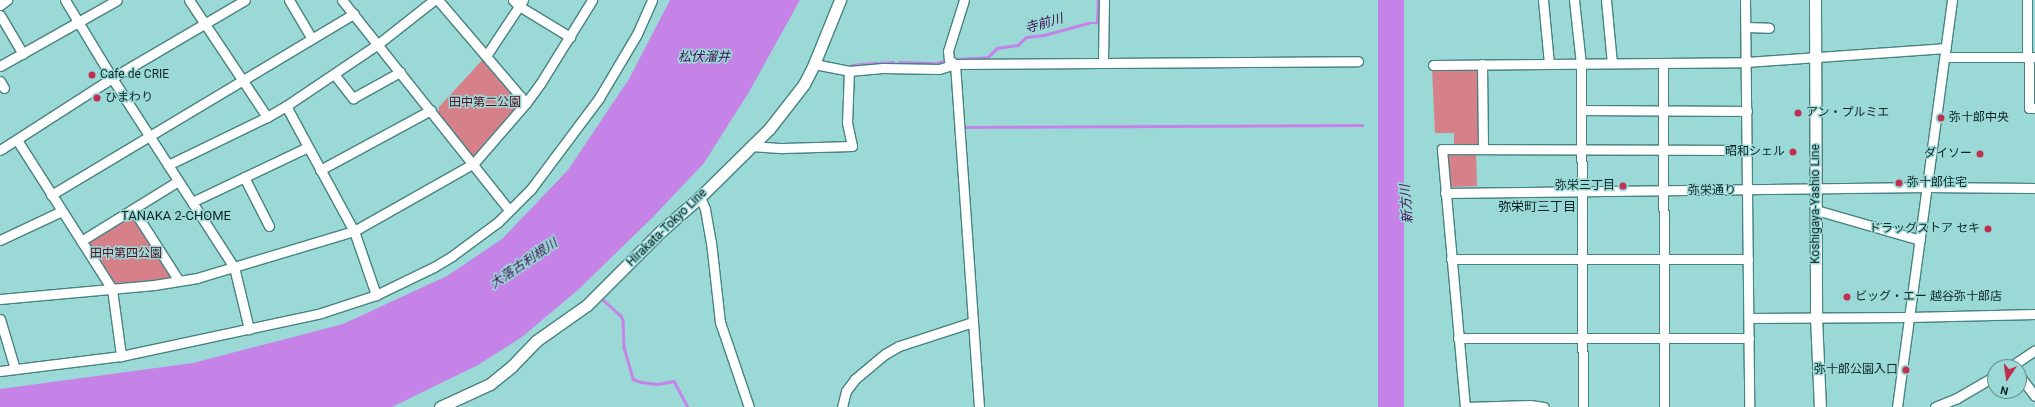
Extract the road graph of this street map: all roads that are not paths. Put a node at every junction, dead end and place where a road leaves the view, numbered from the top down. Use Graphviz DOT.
graph roads {
  1 [pos="7,0"];
  2 [pos="65,0"];
  3 [pos="117,0"];
  4 [pos="190,0"];
  5 [pos="245,0"];
  6 [pos="289,0"];
  7 [pos="342,0"];
  8 [pos="434,0"];
  9 [pos="438,0"];
  10 [pos="592,0"];
  11 [pos="652,0"];
  12 [pos="840,0"];
  13 [pos="964,0"];
  14 [pos="1104,0"];
  15 [pos="1543,0"];
  16 [pos="1574,0"];
  17 [pos="1606,0"];
  18 [pos="1745,0"];
  19 [pos="1815,0"];
  20 [pos="1952,0"];
  21 [pos="2027,0"];
  22 [pos="518,2"];
  23 [pos="0,5"];
  24 [pos="354,14"];
  25 [pos="0,15"];
  26 [pos="78,22"];
  27 [pos="205,24"];
  28 [pos="1746,27"];
  29 [pos="1769,28"];
  30 [pos="570,37"];
  31 [pos="312,39"];
  32 [pos="378,44"];
  33 [pos="1945,52"];
  34 [pos="23,54"];
  35 [pos="486,56"];
  36 [pos="1816,57"];
  37 [pos="2030,57"];
  38 [pos="1358,61"];
  39 [pos="1103,62"];
  40 [pos="1746,62"];
  41 [pos="1612,63"];
  42 [pos="1663,63"];
  43 [pos="814,64"];
  44 [pos="955,64"];
  45 [pos="1482,64"];
  46 [pos="1549,64"];
  47 [pos="1581,64"];
  48 [pos="1433,65"];
  49 [pos="0,66"];
  50 [pos="849,71"];
  51 [pos="400,72"];
  52 [pos="334,74"];
  53 [pos="112,78"];
  54 [pos="243,80"];
  55 [pos="526,103"];
  56 [pos="286,106"];
  57 [pos="2035,108"];
  58 [pos="431,110"];
  59 [pos="1581,110"];
  60 [pos="1664,111"];
  61 [pos="1747,111"];
  62 [pos="268,117"];
  63 [pos="150,137"];
  64 [pos="17,140"];
  65 [pos="751,146"];
  66 [pos="308,147"];
  67 [pos="1483,149"];
  68 [pos="0,150"];
  69 [pos="1581,150"];
  70 [pos="1664,150"];
  71 [pos="1747,150"];
  72 [pos="474,163"];
  73 [pos="168,165"];
  74 [pos="320,170"];
  75 [pos="244,178"];
  76 [pos="178,181"];
  77 [pos="1927,187"];
  78 [pos="2035,188"];
  79 [pos="1816,189"];
  80 [pos="1748,190"];
  81 [pos="1663,191"];
  82 [pos="1581,192"];
  83 [pos="1445,193"];
  84 [pos="51,195"];
  85 [pos="700,197"];
  86 [pos="192,202"];
  87 [pos="134,209"];
  88 [pos="509,210"];
  89 [pos="1816,210"];
  90 [pos="62,211"];
  91 [pos="269,226"];
  92 [pos="354,231"];
  93 [pos="0,240"];
  94 [pos="1920,240"];
  95 [pos="81,241"];
  96 [pos="1664,258"];
  97 [pos="1451,259"];
  98 [pos="1582,259"];
  99 [pos="1748,259"];
  100 [pos="234,267"];
  101 [pos="178,281"];
  102 [pos="112,289"];
  103 [pos="376,295"];
  104 [pos="0,299"];
  105 [pos="2035,314"];
  106 [pos="1816,317"];
  107 [pos="1909,317"];
  108 [pos="1749,318"];
  109 [pos="0,319"];
  110 [pos="973,322"];
  111 [pos="249,329"];
  112 [pos="1458,338"];
  113 [pos="1583,338"];
  114 [pos="1664,338"];
  115 [pos="1749,338"];
  116 [pos="2035,350"];
  117 [pos="121,356"];
  118 [pos="2022,359"];
  119 [pos="15,368"];
  120 [pos="0,371"];
  121 [pos="1987,381"];
  122 [pos="2027,386"];
  123 [pos="2035,396"];
  124 [pos="440,407"];
  125 [pos="749,407"];
  126 [pos="842,407"];
  127 [pos="979,407"];
  128 [pos="1465,407"];
  129 [pos="1544,407"];
  130 [pos="1583,407"];
  131 [pos="1664,407"];
  132 [pos="1749,407"];
  133 [pos="1820,407"];
  134 [pos="1897,407"];
  135 [pos="1936,407"];
  1 -- 23 [label="street"];
  2 -- 26 [label="street"];
  3 -- 26 [label="street"];
  4 -- 27 [label="street"];
  5 -- 27 [label="street"];
  6 -- 31 [label="street"];
  7 -- 24 [label="street"];
  8 -- 32 [label="street"];
  9 -- 35 [label="street"];
  10 -- 30 [label="street"];
  11 -- 88 [label="street"];
  12 -- 43 [label="main road, Hirakata-Tokyo Line"];
  13 -- 44 [label="street"];
  14 -- 39 [label="street"];
  15 -- 46 [label="street"];
  16 -- 47 [label="street"];
  17 -- 41 [label="street"];
  18 -- 28 [label="street"];
  19 -- 36 [label="main road, Koshigaya-Yashio Line"];
  20 -- 33 [label="street"];
  21 -- 37 [label="street"];
  22 -- 30 [label="street"];
  22 -- 35 [label="street"];
  24 -- 31 [label="street"];
  24 -- 32 [label="street"];
  25 -- 34 [label="street"];
  26 -- 34 [label="street"];
  26 -- 53 [label="street"];
  27 -- 53 [label="street"];
  27 -- 54 [label="street"];
  28 -- 29 [label="street"];
  28 -- 40 [label="street"];
  30 -- 55 [label="street"];
  31 -- 54 [label="street"];
  32 -- 51 [label="street"];
  32 -- 52 [label="street"];
  33 -- 36 [label="street"];
  33 -- 37 [label="street"];
  33 -- 77 [label="street"];
  34 -- 49 [label="street"];
  35 -- 55 [label="street"];
  36 -- 40 [label="street"];
  36 -- 79 [label="main road, Koshigaya-Yashio Line"];
  37 -- 57 [label="street"];
  38 -- 39 [label="street"];
  39 -- 44 [label="street"];
  40 -- 42 [label="street"];
  40 -- 61 [label="street"];
  41 -- 42 [label="street"];
  41 -- 47 [label="street"];
  42 -- 60 [label="street"];
  43 -- 50 [label="street"];
  43 -- 65 [label="main road, Hirakata-Tokyo Line"];
  44 -- 50 [label="street"];
  44 -- 110 [label="street"];
  45 -- 46 [label="street"];
  45 -- 48 [label="street"];
  45 -- 67 [label="street"];
  46 -- 47 [label="street"];
  47 -- 59 [label="street"];
  50 -- 65 [label="street"];
  51 -- 52 [label="street"];
  51 -- 58 [label="street"];
  52 -- 56 [label="street"];
  53 -- 63 [label="street"];
  53 -- 64 [label="street"];
  54 -- 62 [label="street"];
  54 -- 63 [label="street"];
  55 -- 72 [label="street"];
  56 -- 62 [label="street"];
  56 -- 66 [label="street"];
  58 -- 72 [label="street"];
  58 -- 74 [label="street"];
  59 -- 60 [label="street"];
  59 -- 69 [label="street"];
  60 -- 61 [label="street"];
  60 -- 70 [label="street"];
  61 -- 71 [label="street"];
  62 -- 73 [label="street"];
  63 -- 73 [label="street"];
  63 -- 84 [label="street"];
  64 -- 68 [label="street"];
  64 -- 84 [label="street"];
  65 -- 85 [label="main road, Hirakata-Tokyo Line"];
  66 -- 74 [label="street"];
  66 -- 75 [label="street"];
  67 -- 69 [label="street"];
  67 -- 83 [label="street"];
  69 -- 70 [label="street"];
  69 -- 82 [label="street"];
  70 -- 71 [label="street"];
  70 -- 81 [label="street"];
  71 -- 80 [label="street"];
  72 -- 88 [label="street"];
  72 -- 92 [label="street"];
  73 -- 76 [label="street"];
  74 -- 92 [label="street"];
  75 -- 86 [label="street"];
  75 -- 91 [label="street"];
  76 -- 86 [label="street"];
  76 -- 87 [label="street"];
  77 -- 78 [label="street, 弥栄通り"];
  77 -- 79 [label="street, 弥栄通り"];
  77 -- 94 [label="street"];
  79 -- 80 [label="street, 弥栄通り"];
  79 -- 89 [label="main road, Koshigaya-Yashio Line"];
  80 -- 81 [label="street, 弥栄通り"];
  80 -- 99 [label="street"];
  81 -- 82 [label="street, 弥栄通り"];
  81 -- 96 [label="street"];
  82 -- 83 [label="street, 弥栄通り"];
  82 -- 98 [label="street"];
  83 -- 97 [label="street"];
  84 -- 90 [label="street"];
  85 -- 124 [label="main road, Hirakata-Tokyo Line"];
  85 -- 125 [label="street"];
  86 -- 100 [label="street"];
  87 -- 95 [label="street"];
  87 -- 101 [label="street"];
  88 -- 103 [label="street"];
  89 -- 94 [label="street"];
  89 -- 106 [label="main road, Koshigaya-Yashio Line"];
  90 -- 93 [label="street"];
  90 -- 95 [label="street"];
  92 -- 100 [label="street"];
  92 -- 103 [label="street"];
  94 -- 107 [label="street"];
  95 -- 102 [label="street"];
  96 -- 98 [label="street"];
  96 -- 99 [label="street"];
  96 -- 114 [label="street"];
  97 -- 98 [label="street"];
  97 -- 112 [label="street"];
  98 -- 113 [label="street"];
  99 -- 108 [label="street"];
  100 -- 101 [label="street"];
  100 -- 111 [label="street"];
  101 -- 102 [label="street"];
  102 -- 104 [label="street"];
  102 -- 117 [label="street"];
  103 -- 111 [label="street"];
  105 -- 107 [label="street"];
  106 -- 107 [label="street"];
  106 -- 108 [label="street"];
  106 -- 133 [label="main road, Koshigaya-Yashio Line"];
  107 -- 134 [label="street"];
  108 -- 115 [label="street"];
  109 -- 119 [label="street"];
  110 -- 126 [label="street"];
  110 -- 127 [label="street"];
  111 -- 117 [label="street"];
  112 -- 113 [label="street"];
  112 -- 128 [label="street"];
  113 -- 114 [label="street"];
  113 -- 130 [label="street"];
  114 -- 115 [label="street"];
  114 -- 131 [label="street"];
  115 -- 132 [label="street"];
  116 -- 118 [label="street"];
  117 -- 119 [label="street"];
  119 -- 120 [label="street"];
  121 -- 135 [label="street"];
  122 -- 123 [label="street"];
  128 -- 129 [label="street"];
}
